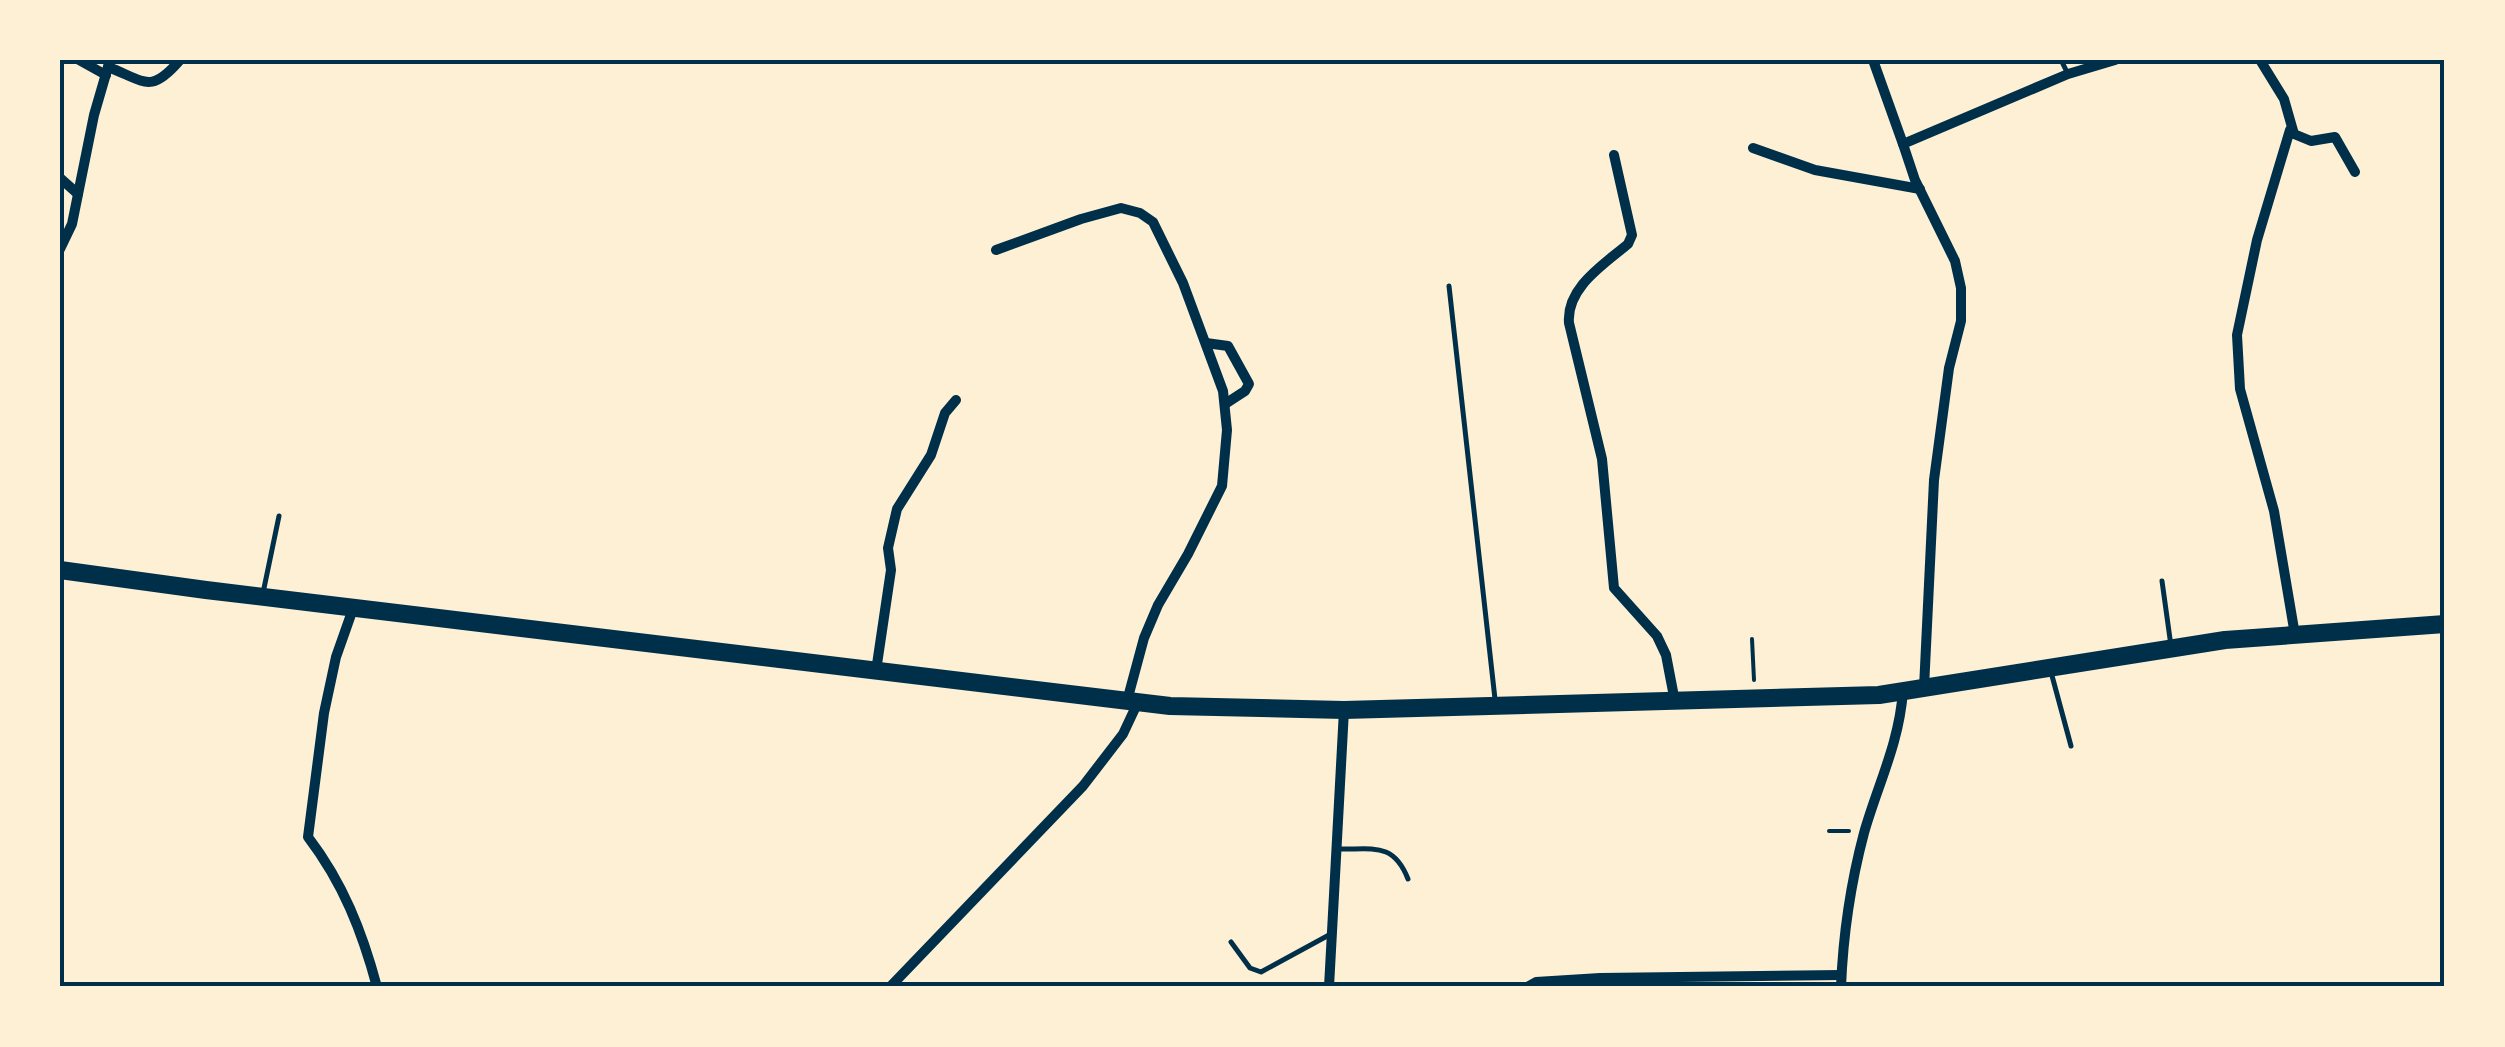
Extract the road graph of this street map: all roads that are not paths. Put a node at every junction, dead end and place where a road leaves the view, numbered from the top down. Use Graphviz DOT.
graph roads {
  1 [pos="79,60"];
  2 [pos="180,60"];
  3 [pos="1873,60"];
  4 [pos="2061,60"];
  5 [pos="2115,60"];
  6 [pos="2260,60"];
  7 [pos="108,68"];
  8 [pos="2068,74"];
  9 [pos="2290,130"];
  10 [pos="1903,144"];
  11 [pos="1753,148"];
  12 [pos="1614,155"];
  13 [pos="2355,172"];
  14 [pos="60,178"];
  15 [pos="1920,190"];
  16 [pos="78,194"];
  17 [pos="60,249"];
  18 [pos="996,250"];
  19 [pos="1449,286"];
  20 [pos="1206,343"];
  21 [pos="956,400"];
  22 [pos="1224,404"];
  23 [pos="279,516"];
  24 [pos="60,570"];
  25 [pos="2162,581"];
  26 [pos="262,596"];
  27 [pos="354,606"];
  28 [pos="2445,624"];
  29 [pos="2295,636"];
  30 [pos="2172,649"];
  31 [pos="2050,669"];
  32 [pos="876,671"];
  33 [pos="1924,688"];
  34 [pos="1903,691"];
  35 [pos="1133,702"];
  36 [pos="1676,703"];
  37 [pos="1496,707"];
  38 [pos="1344,710"];
  39 [pos="2071,746"];
  40 [pos="1336,850"];
  41 [pos="1408,880"];
  42 [pos="1332,934"];
  43 [pos="1230,942"];
  44 [pos="1841,981"];
  45 [pos="377,987"];
  46 [pos="890,987"];
  47 [pos="1330,987"];
  48 [pos="1527,987"];
  1 -- 7 [label="street"];
  2 -- 7 [label="street"];
  3 -- 10 [label="street"];
  4 -- 8 [label="lane"];
  5 -- 8 [label="street"];
  6 -- 9 [label="street"];
  7 -- 16 [label="street"];
  8 -- 10 [label="street"];
  9 -- 13 [label="street"];
  9 -- 29 [label="street"];
  10 -- 15 [label="street"];
  11 -- 15 [label="street"];
  12 -- 36 [label="street"];
  14 -- 16 [label="street"];
  15 -- 33 [label="street"];
  16 -- 17 [label="street"];
  18 -- 20 [label="street"];
  19 -- 37 [label="lane"];
  20 -- 22 [label="street"];
  20 -- 22 [label="street"];
  21 -- 32 [label="street"];
  22 -- 35 [label="street"];
  23 -- 26 [label="lane"];
  24 -- 26 [label="highway"];
  25 -- 30 [label="lane"];
  26 -- 27 [label="highway"];
  27 -- 32 [label="highway"];
  27 -- 45 [label="street"];
  28 -- 29 [label="highway"];
  29 -- 30 [label="highway"];
  30 -- 31 [label="highway"];
  31 -- 33 [label="highway"];
  31 -- 39 [label="lane"];
  32 -- 35 [label="highway"];
  33 -- 34 [label="highway"];
  34 -- 36 [label="highway"];
  34 -- 44 [label="street"];
  35 -- 38 [label="highway"];
  35 -- 46 [label="street"];
  36 -- 37 [label="highway"];
  37 -- 38 [label="highway"];
  38 -- 40 [label="street"];
  40 -- 41 [label="lane"];
  40 -- 42 [label="street"];
  42 -- 43 [label="lane"];
  42 -- 47 [label="street"];
  44 -- 48 [label="street"];
}
